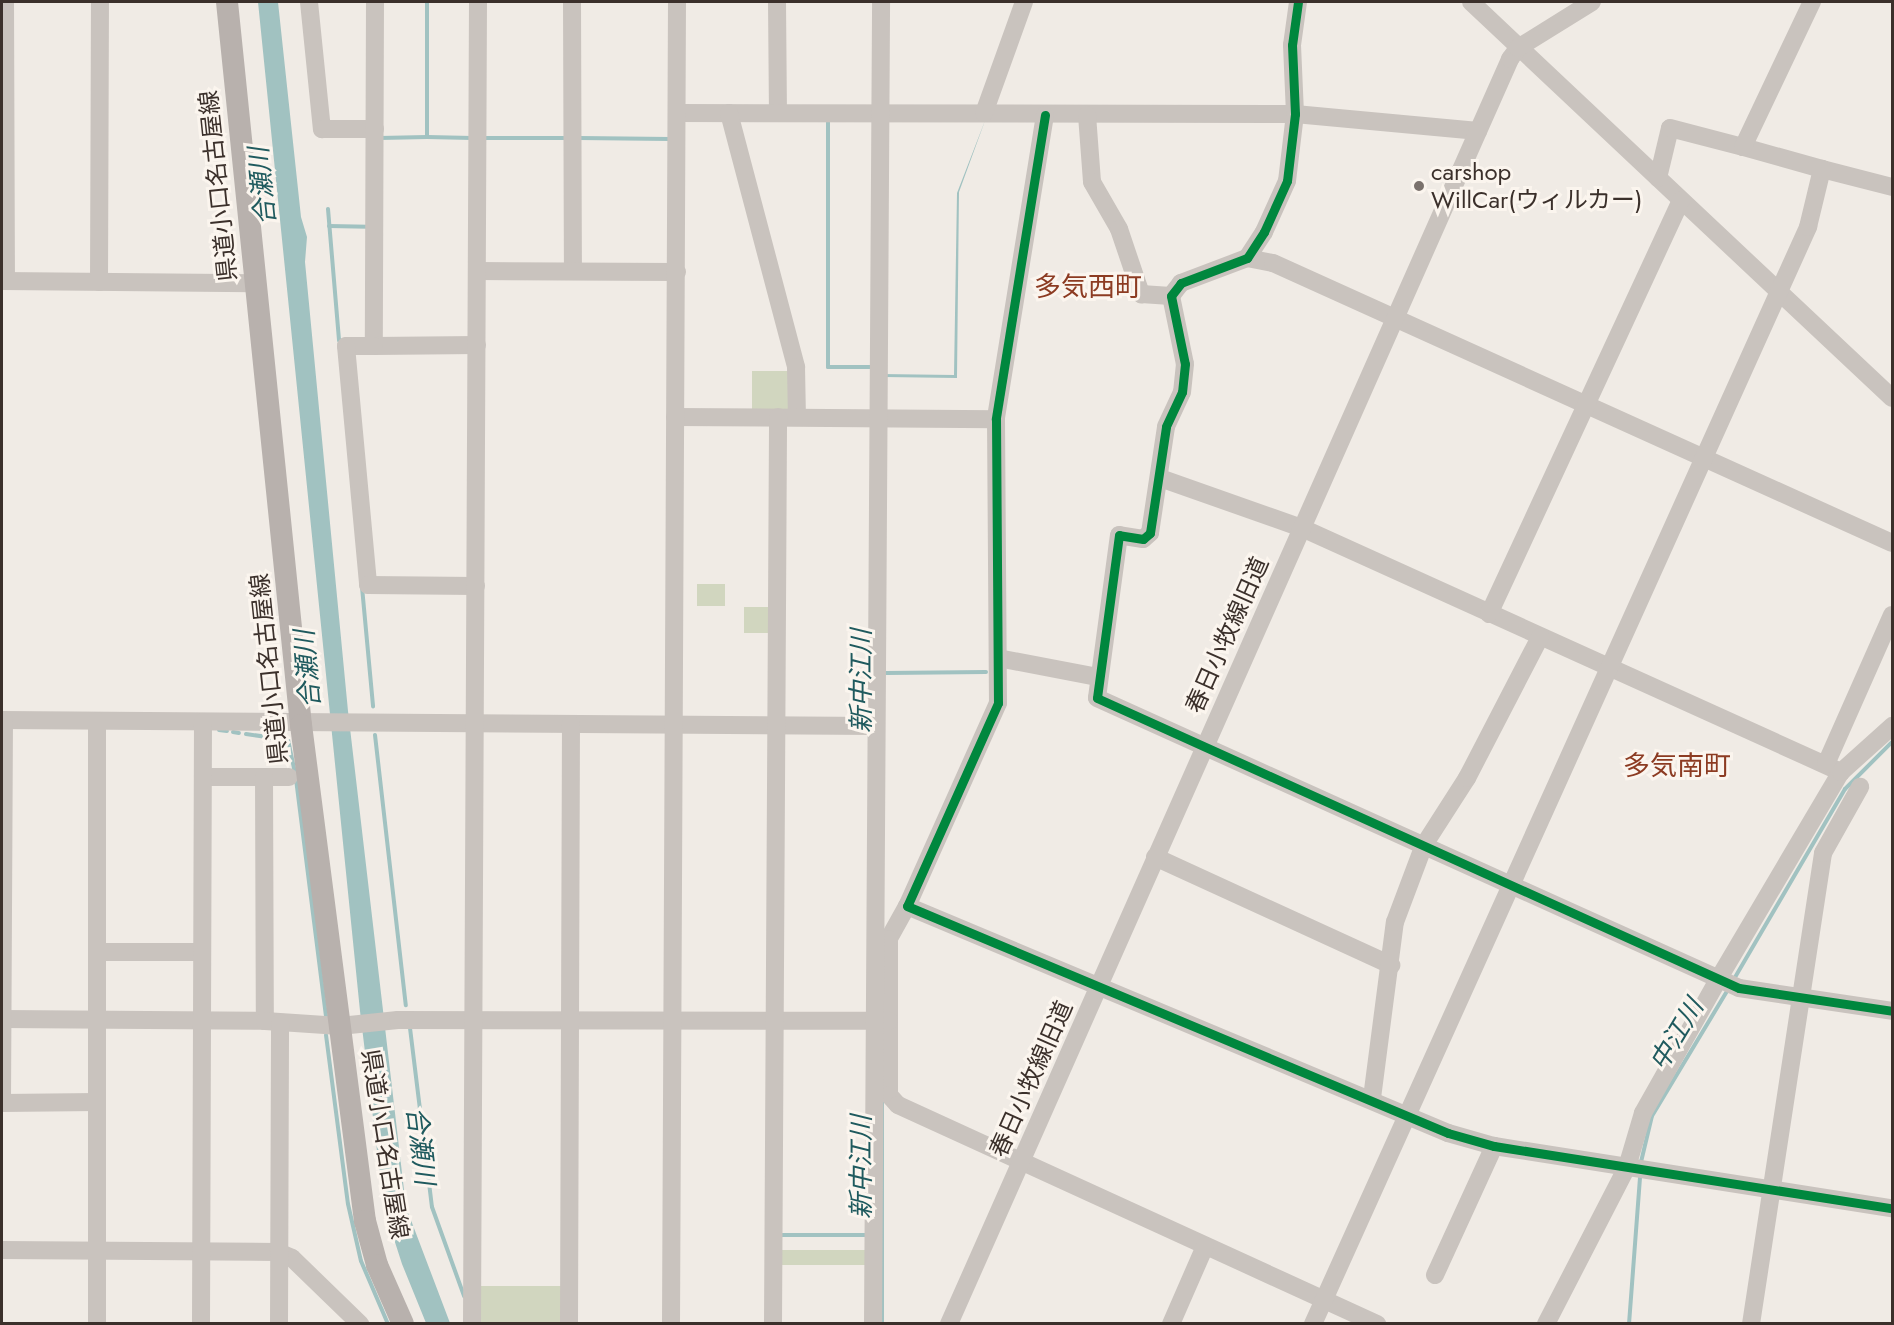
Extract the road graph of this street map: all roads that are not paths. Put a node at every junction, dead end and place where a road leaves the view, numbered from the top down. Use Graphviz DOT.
graph roads {
  1 [pos="5,2"];
  2 [pos="100,2"];
  3 [pos="227,2"];
  4 [pos="309,2"];
  5 [pos="375,2"];
  6 [pos="478,2"];
  7 [pos="572,2"];
  8 [pos="677,2"];
  9 [pos="777,2"];
  10 [pos="881,2"];
  11 [pos="1024,2"];
  12 [pos="1298,2"];
  13 [pos="1470,2"];
  14 [pos="1592,2"];
  15 [pos="1812,2"];
  16 [pos="1577,7"];
  17 [pos="1518,48"];
  18 [pos="677,113"];
  19 [pos="729,113"];
  20 [pos="778,113"];
  21 [pos="882,113"];
  22 [pos="984,113"];
  23 [pos="1295,114"];
  24 [pos="1045,115"];
  25 [pos="1087,115"];
  26 [pos="375,129"];
  27 [pos="1478,131"];
  28 [pos="1743,147"];
  29 [pos="1822,169"];
  30 [pos="1658,178"];
  31 [pos="1893,187"];
  32 [pos="1682,200"];
  33 [pos="1247,258"];
  34 [pos="478,271"];
  35 [pos="573,271"];
  36 [pos="677,272"];
  37 [pos="4,281"];
  38 [pos="99,282"];
  39 [pos="255,283"];
  40 [pos="1778,290"];
  41 [pos="1171,296"];
  42 [pos="1392,317"];
  43 [pos="477,345"];
  44 [pos="374,346"];
  45 [pos="1893,398"];
  46 [pos="1586,403"];
  47 [pos="675,417"];
  48 [pos="778,417"];
  49 [pos="797,417"];
  50 [pos="880,418"];
  51 [pos="996,418"];
  52 [pos="1704,457"];
  53 [pos="1160,478"];
  54 [pos="1302,528"];
  55 [pos="1893,543"];
  56 [pos="476,586"];
  57 [pos="1490,614"];
  58 [pos="1893,615"];
  59 [pos="1540,637"];
  60 [pos="998,658"];
  61 [pos="1608,668"];
  62 [pos="1098,677"];
  63 [pos="2,720"];
  64 [pos="97,721"];
  65 [pos="203,722"];
  66 [pos="476,723"];
  67 [pos="571,723"];
  68 [pos="673,724"];
  69 [pos="308,725"];
  70 [pos="776,725"];
  71 [pos="876,726"];
  72 [pos="1893,726"];
  73 [pos="1204,746"];
  74 [pos="1834,768"];
  75 [pos="203,777"];
  76 [pos="264,777"];
  77 [pos="289,777"];
  78 [pos="2,785"];
  79 [pos="1860,787"];
  80 [pos="1424,845"];
  81 [pos="1155,857"];
  82 [pos="1512,884"];
  83 [pos="907,906"];
  84 [pos="97,952"];
  85 [pos="202,952"];
  86 [pos="1390,965"];
  87 [pos="1719,979"];
  88 [pos="1098,986"];
  89 [pos="1801,997"];
  90 [pos="1893,1011"];
  91 [pos="2,1019"];
  92 [pos="97,1019"];
  93 [pos="202,1020"];
  94 [pos="474,1020"];
  95 [pos="569,1020"];
  96 [pos="673,1020"];
  97 [pos="775,1021"];
  98 [pos="881,1021"];
  99 [pos="273,1022"];
  100 [pos="345,1025"];
  101 [pos="1372,1098"];
  102 [pos="2,1102"];
  103 [pos="97,1102"];
  104 [pos="1405,1117"];
  105 [pos="1494,1146"];
  106 [pos="1020,1161"];
  107 [pos="1628,1168"];
  108 [pos="1771,1190"];
  109 [pos="1893,1208"];
  110 [pos="1205,1246"];
  111 [pos="2,1250"];
  112 [pos="97,1251"];
  113 [pos="201,1251"];
  114 [pos="278,1252"];
  115 [pos="1435,1275"];
  116 [pos="1324,1300"];
  117 [pos="97,1323"];
  118 [pos="201,1323"];
  119 [pos="279,1323"];
  120 [pos="360,1323"];
  121 [pos="403,1323"];
  122 [pos="472,1323"];
  123 [pos="569,1323"];
  124 [pos="671,1323"];
  125 [pos="773,1323"];
  126 [pos="873,1323"];
  127 [pos="949,1323"];
  128 [pos="1171,1323"];
  129 [pos="1313,1323"];
  130 [pos="1377,1323"];
  131 [pos="1546,1323"];
  132 [pos="1751,1323"];
  1 -- 37 [label="street"];
  2 -- 38 [label="street"];
  3 -- 39 [label="main road, 県道小口名古屋線"];
  4 -- 26 [label="street"];
  5 -- 26 [label="street"];
  6 -- 34 [label="street"];
  7 -- 35 [label="street"];
  8 -- 18 [label="street"];
  9 -- 20 [label="street"];
  10 -- 21 [label="street"];
  11 -- 22 [label="street"];
  12 -- 23 [label="street"];
  13 -- 17 [label="street"];
  14 -- 16 [label="street"];
  15 -- 28 [label="street"];
  16 -- 17 [label="street"];
  17 -- 27 [label="street, 春日小牧線旧道"];
  17 -- 30 [label="street"];
  18 -- 19 [label="street"];
  18 -- 36 [label="street"];
  19 -- 20 [label="street"];
  19 -- 49 [label="street"];
  20 -- 21 [label="street"];
  21 -- 22 [label="street"];
  21 -- 50 [label="street"];
  22 -- 24 [label="street"];
  23 -- 25 [label="street"];
  23 -- 27 [label="street"];
  23 -- 33 [label="street"];
  24 -- 25 [label="street"];
  24 -- 51 [label="street"];
  25 -- 41 [label="street"];
  26 -- 44 [label="street"];
  27 -- 42 [label="street, 春日小牧線旧道"];
  28 -- 29 [label="street"];
  28 -- 30 [label="street"];
  29 -- 31 [label="street"];
  29 -- 40 [label="street"];
  30 -- 32 [label="street"];
  32 -- 40 [label="street"];
  32 -- 46 [label="street"];
  33 -- 41 [label="street"];
  33 -- 42 [label="street"];
  34 -- 35 [label="street"];
  34 -- 43 [label="street"];
  35 -- 36 [label="street"];
  36 -- 47 [label="street"];
  37 -- 38 [label="street"];
  38 -- 39 [label="street"];
  39 -- 69 [label="main road, 県道小口名古屋線"];
  40 -- 45 [label="street"];
  40 -- 52 [label="street"];
  41 -- 53 [label="street"];
  42 -- 46 [label="street"];
  42 -- 54 [label="street, 春日小牧線旧道"];
  43 -- 44 [label="street"];
  43 -- 56 [label="street"];
  44 -- 56 [label="street"];
  46 -- 52 [label="street"];
  46 -- 57 [label="street"];
  47 -- 48 [label="street"];
  47 -- 68 [label="street"];
  48 -- 49 [label="street"];
  48 -- 70 [label="street"];
  49 -- 50 [label="street"];
  50 -- 51 [label="street"];
  50 -- 71 [label="street"];
  51 -- 60 [label="street"];
  52 -- 55 [label="street"];
  52 -- 61 [label="street"];
  53 -- 54 [label="street"];
  53 -- 62 [label="street"];
  54 -- 57 [label="street"];
  54 -- 73 [label="street, 春日小牧線旧道"];
  56 -- 66 [label="street"];
  57 -- 59 [label="street"];
  58 -- 74 [label="street"];
  59 -- 61 [label="street"];
  59 -- 80 [label="street"];
  60 -- 62 [label="street"];
  60 -- 83 [label="street"];
  61 -- 74 [label="street"];
  61 -- 82 [label="street"];
  62 -- 73 [label="street"];
  63 -- 64 [label="street"];
  63 -- 78 [label="street"];
  64 -- 65 [label="street"];
  64 -- 84 [label="street"];
  65 -- 69 [label="street"];
  65 -- 75 [label="street"];
  66 -- 67 [label="street"];
  66 -- 69 [label="street"];
  66 -- 94 [label="street"];
  67 -- 68 [label="street"];
  67 -- 95 [label="street"];
  68 -- 70 [label="street"];
  68 -- 96 [label="street"];
  69 -- 100 [label="main road, 県道小口名古屋線"];
  70 -- 71 [label="street"];
  70 -- 97 [label="street"];
  71 -- 98 [label="street"];
  72 -- 74 [label="street"];
  73 -- 80 [label="street"];
  73 -- 81 [label="street, 春日小牧線旧道"];
  74 -- 87 [label="street"];
  75 -- 76 [label="street"];
  75 -- 85 [label="street"];
  76 -- 77 [label="street"];
  76 -- 99 [label="street"];
  78 -- 91 [label="street"];
  79 -- 89 [label="street"];
  80 -- 82 [label="street"];
  80 -- 86 [label="street"];
  81 -- 86 [label="street"];
  81 -- 88 [label="street, 春日小牧線旧道"];
  82 -- 87 [label="street"];
  82 -- 104 [label="street"];
  83 -- 88 [label="street"];
  83 -- 98 [label="street"];
  84 -- 85 [label="street"];
  84 -- 92 [label="street"];
  85 -- 93 [label="street"];
  86 -- 101 [label="street"];
  87 -- 89 [label="street"];
  87 -- 107 [label="street"];
  88 -- 104 [label="street"];
  88 -- 106 [label="street, 春日小牧線旧道"];
  89 -- 90 [label="street"];
  89 -- 108 [label="street"];
  91 -- 92 [label="street"];
  91 -- 102 [label="street"];
  92 -- 93 [label="street"];
  92 -- 103 [label="street"];
  93 -- 99 [label="street"];
  93 -- 113 [label="street"];
  94 -- 95 [label="street"];
  94 -- 100 [label="street"];
  94 -- 122 [label="street"];
  95 -- 96 [label="street"];
  95 -- 123 [label="street"];
  96 -- 97 [label="street"];
  96 -- 124 [label="street"];
  97 -- 98 [label="street"];
  97 -- 125 [label="street"];
  98 -- 106 [label="street"];
  98 -- 126 [label="street"];
  99 -- 100 [label="street"];
  99 -- 114 [label="street"];
  100 -- 121 [label="main road, 県道小口名古屋線"];
  102 -- 103 [label="street"];
  103 -- 112 [label="street"];
  104 -- 105 [label="street"];
  104 -- 116 [label="street"];
  105 -- 107 [label="street"];
  105 -- 115 [label="street"];
  106 -- 110 [label="street"];
  106 -- 127 [label="street, 春日小牧線旧道"];
  107 -- 108 [label="street"];
  107 -- 131 [label="street"];
  108 -- 109 [label="street"];
  108 -- 132 [label="street"];
  110 -- 116 [label="street"];
  110 -- 128 [label="street"];
  111 -- 112 [label="street"];
  112 -- 113 [label="street"];
  112 -- 117 [label="street"];
  113 -- 114 [label="street"];
  113 -- 118 [label="street"];
  114 -- 119 [label="street"];
  114 -- 120 [label="street"];
  116 -- 129 [label="street"];
  116 -- 130 [label="street"];
}
